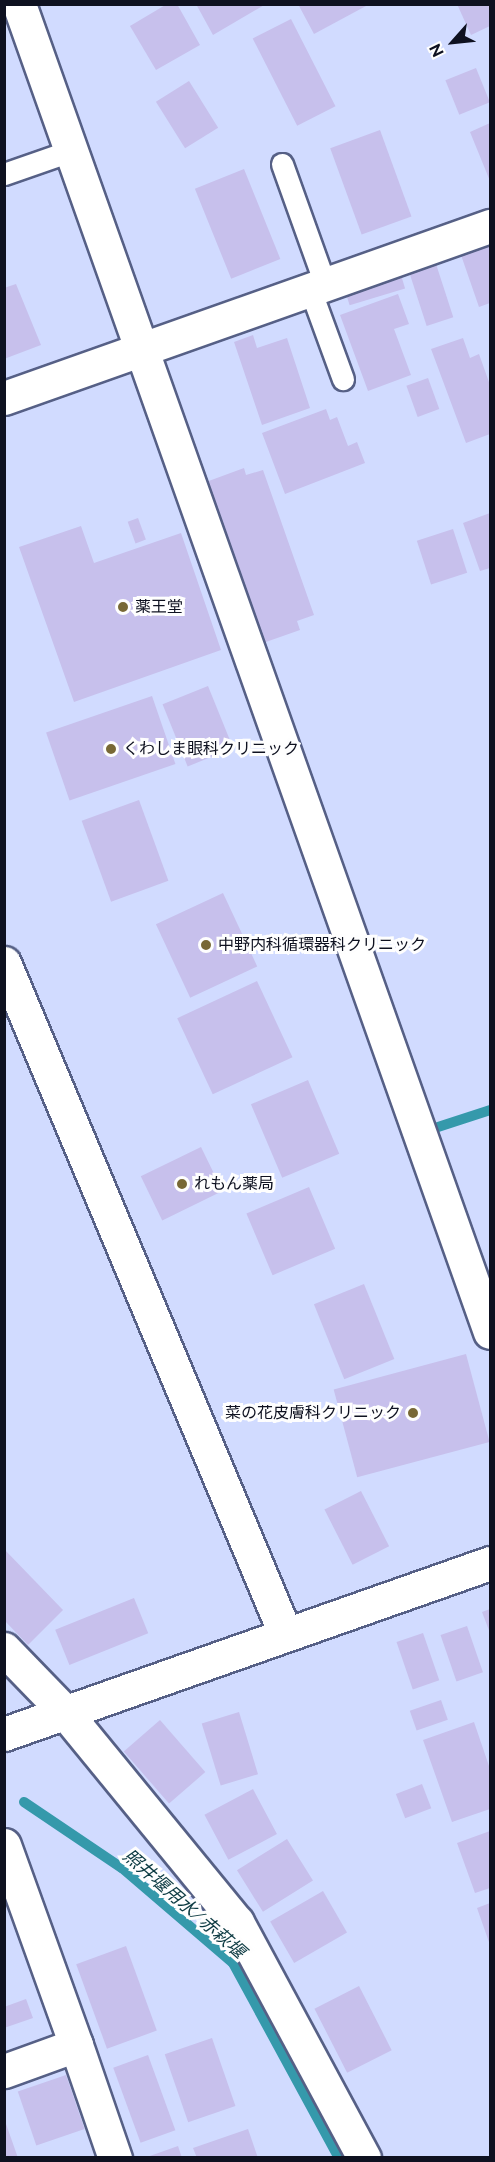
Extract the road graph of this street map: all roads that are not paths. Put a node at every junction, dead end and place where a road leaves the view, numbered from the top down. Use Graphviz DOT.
graph roads {
  1 [pos="19,4"];
  2 [pos="70,151"];
  3 [pos="282,164"];
  4 [pos="4,174"];
  5 [pos="490,226"];
  6 [pos="317,287"];
  7 [pos="141,348"];
  8 [pos="343,379"];
  9 [pos="4,398"];
  10 [pos="4,963"];
  11 [pos="490,1332"];
  12 [pos="490,1563"];
  13 [pos="285,1633"];
  14 [pos="4,1649"];
  15 [pos="64,1711"];
  16 [pos="4,1734"];
  17 [pos="4,1845"];
  18 [pos="76,2045"];
  19 [pos="4,2071"];
  20 [pos="111,2156"];
  21 [pos="364,2157"];
  1 -- 2 [label="street"];
  2 -- 4 [label="lane"];
  2 -- 7 [label="street"];
  3 -- 6 [label="lane"];
  5 -- 6 [label="street"];
  6 -- 7 [label="street"];
  6 -- 8 [label="lane"];
  7 -- 9 [label="street"];
  7 -- 11 [label="street"];
  10 -- 13 [label="street"];
  12 -- 13 [label="street"];
  13 -- 15 [label="street"];
  14 -- 15 [label="street"];
  15 -- 16 [label="street"];
  15 -- 21 [label="street"];
  17 -- 18 [label="street"];
  18 -- 19 [label="street"];
  18 -- 20 [label="street"];
}
